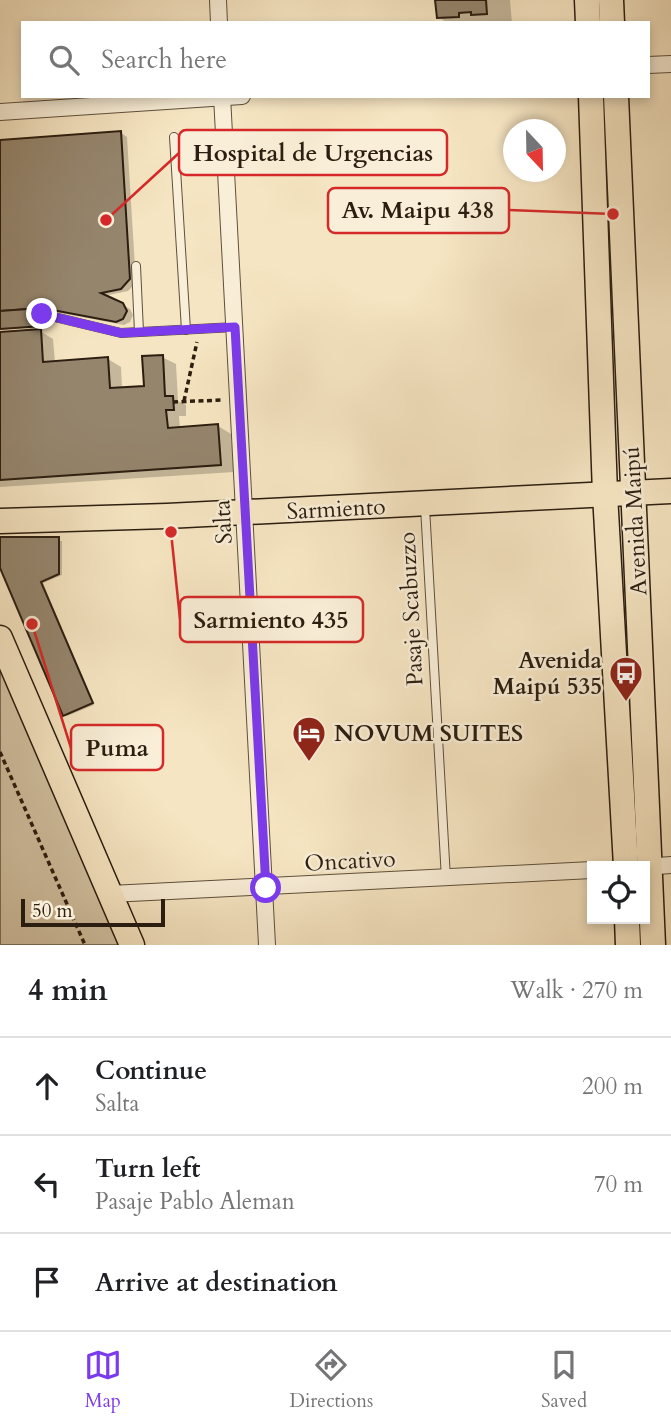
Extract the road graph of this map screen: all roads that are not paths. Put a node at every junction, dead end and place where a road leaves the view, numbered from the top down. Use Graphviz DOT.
graph roads {
  1 [pos="218,0"];
  2 [pos="587,0"];
  3 [pos="611,0"];
  4 [pos="219,21"];
  5 [pos="588,21"];
  6 [pos="612,21"];
  7 [pos="671,64"];
  8 [pos="650,65"];
  9 [pos="207,98"];
  10 [pos="222,98"];
  11 [pos="591,98"];
  12 [pos="615,98"];
  13 [pos="0,112"];
  14 [pos="174,137"];
  15 [pos="136,266"];
  16 [pos="42,314"];
  17 [pos="235,327"];
  18 [pos="186,330"];
  19 [pos="139,332"];
  20 [pos="671,491"];
  21 [pos="633,492"];
  22 [pos="604,494"];
  23 [pos="424,505"];
  24 [pos="245,513"];
  25 [pos="0,521"];
  26 [pos="0,638"];
  27 [pos="626,861"];
  28 [pos="656,866"];
  29 [pos="587,870"];
  30 [pos="446,879"];
  31 [pos="266,888"];
  32 [pos="110,894"];
  33 [pos="628,924"];
  34 [pos="132,945"];
  35 [pos="267,945"];
  36 [pos="628,945"];
  37 [pos="653,945"];
  1 -- 4 [label="street"];
  2 -- 5 [label="main road"];
  3 -- 6 [label="main road"];
  7 -- 8 [label="street"];
  9 -- 13 [label="street"];
  10 -- 17 [label="street, Salta"];
  11 -- 22 [label="main road, Avenida Maipú"];
  12 -- 21 [label="main road, Avenida Maipú"];
  14 -- 18 [label="lane"];
  15 -- 19 [label="lane"];
  16 -- 19 [label="lane"];
  17 -- 18 [label="lane"];
  17 -- 24 [label="street, Salta"];
  18 -- 19 [label="lane"];
  20 -- 21 [label="main road, Sarmiento"];
  21 -- 22 [label="main road, Sarmiento"];
  21 -- 28 [label="main road, Avenida Maipú"];
  22 -- 23 [label="main road, Sarmiento"];
  22 -- 27 [label="main road, Avenida Maipú"];
  23 -- 24 [label="main road, Sarmiento"];
  23 -- 30 [label="lane, Pasaje Scabuzzo"];
  24 -- 25 [label="main road, Sarmiento"];
  24 -- 31 [label="street, Salta"];
  26 -- 32 [label="main road"];
  28 -- 37 [label="main road, Avenida Maipú"];
  29 -- 30 [label="street, Oncativo"];
  30 -- 31 [label="street, Oncativo"];
  31 -- 32 [label="street, Oncativo"];
  31 -- 35 [label="street, Salta"];
  32 -- 34 [label="main road"];
  33 -- 36 [label="main road"];
}
